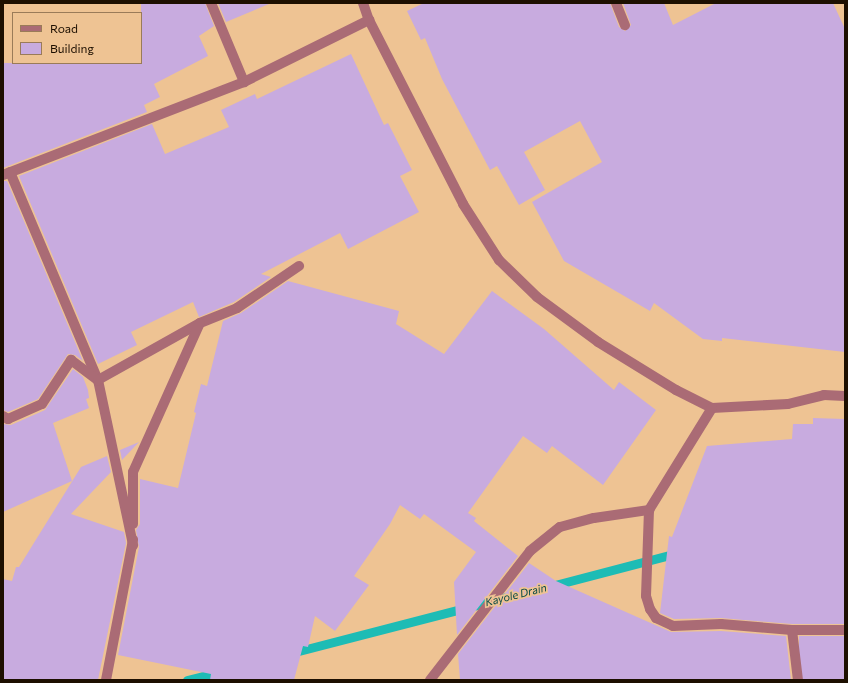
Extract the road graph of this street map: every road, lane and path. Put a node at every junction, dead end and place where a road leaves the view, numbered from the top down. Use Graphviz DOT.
graph roads {
  1 [pos="210,3"];
  2 [pos="363,3"];
  3 [pos="616,3"];
  4 [pos="369,20"];
  5 [pos="625,25"];
  6 [pos="244,82"];
  7 [pos="7,173"];
  8 [pos="299,266"];
  9 [pos="200,323"];
  10 [pos="98,380"];
  11 [pos="845,396"];
  12 [pos="712,408"];
  13 [pos="3,416"];
  14 [pos="649,510"];
  15 [pos="133,545"];
  16 [pos="792,630"];
  17 [pos="845,630"];
  18 [pos="106,680"];
  19 [pos="430,680"];
  20 [pos="798,680"];
  1 -- 6 [label="street"];
  2 -- 4 [label="street"];
  3 -- 5 [label="street"];
  4 -- 6 [label="street"];
  4 -- 12 [label="street"];
  6 -- 7 [label="street"];
  7 -- 10 [label="street"];
  8 -- 9 [label="street"];
  9 -- 10 [label="street"];
  9 -- 15 [label="street"];
  10 -- 13 [label="street"];
  10 -- 15 [label="street"];
  11 -- 12 [label="street"];
  12 -- 14 [label="street"];
  14 -- 16 [label="street"];
  14 -- 19 [label="street"];
  15 -- 18 [label="street"];
  16 -- 17 [label="street"];
  16 -- 20 [label="street"];
}
